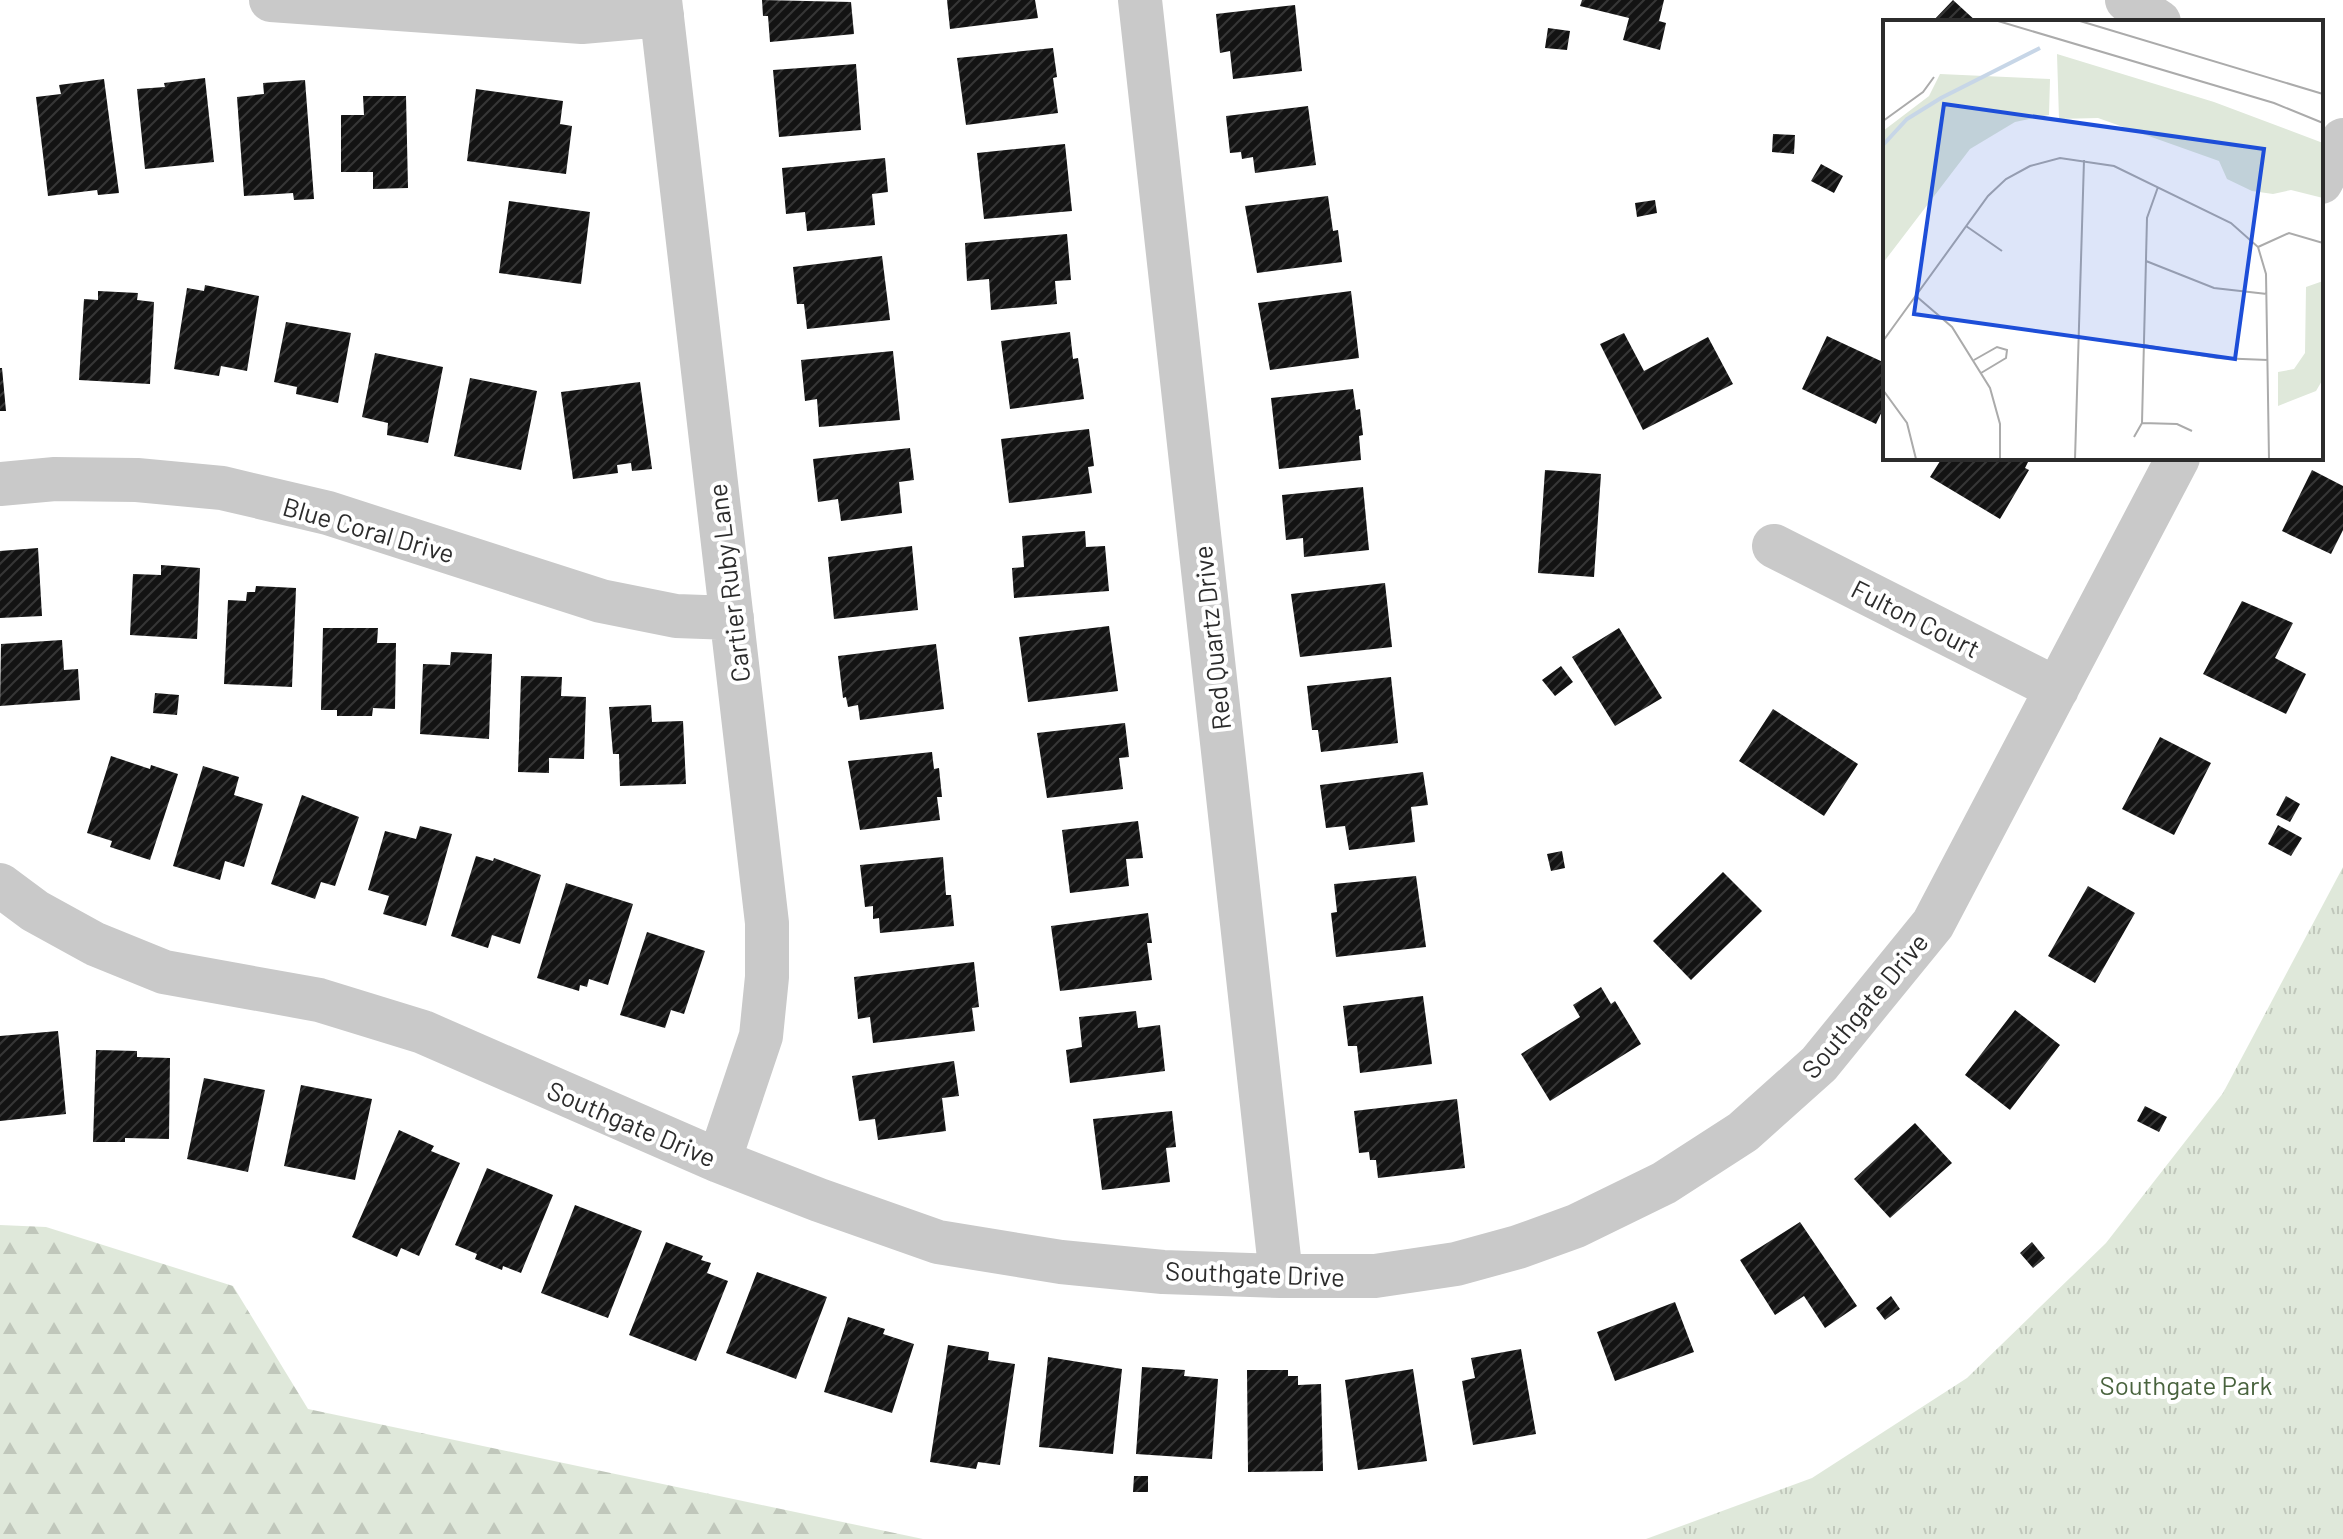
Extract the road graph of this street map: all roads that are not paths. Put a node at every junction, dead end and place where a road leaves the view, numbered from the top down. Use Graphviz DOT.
graph roads {
  1 [pos="271,0"];
  2 [pos="1140,0"];
  3 [pos="2127,0"];
  4 [pos="661,7"];
  5 [pos="2156,20"];
  6 [pos="2323,118"];
  7 [pos="2343,129"];
  8 [pos="2343,140"];
  9 [pos="2323,178"];
  10 [pos="2177,460"];
  11 [pos="0,484"];
  12 [pos="1774,546"];
  13 [pos="732,618"];
  14 [pos="2057,689"];
  15 [pos="0,885"];
  16 [pos="719,1161"];
  17 [pos="1281,1276"];
  1 -- 4 [label="street"];
  2 -- 17 [label="street, Red Quartz Drive"];
  3 -- 5 [label="street"];
  4 -- 13 [label="street, Cartier Ruby Lane"];
  6 -- 7 [label="street"];
  8 -- 9 [label="street"];
  10 -- 14 [label="street, Southgate Drive"];
  11 -- 13 [label="street, Blue Coral Drive"];
  12 -- 14 [label="street, Fulton Court"];
  13 -- 16 [label="street, Cartier Ruby Lane"];
  14 -- 17 [label="street, Southgate Drive"];
  15 -- 16 [label="street, Southgate Drive"];
  16 -- 17 [label="street, Southgate Drive"];
}
